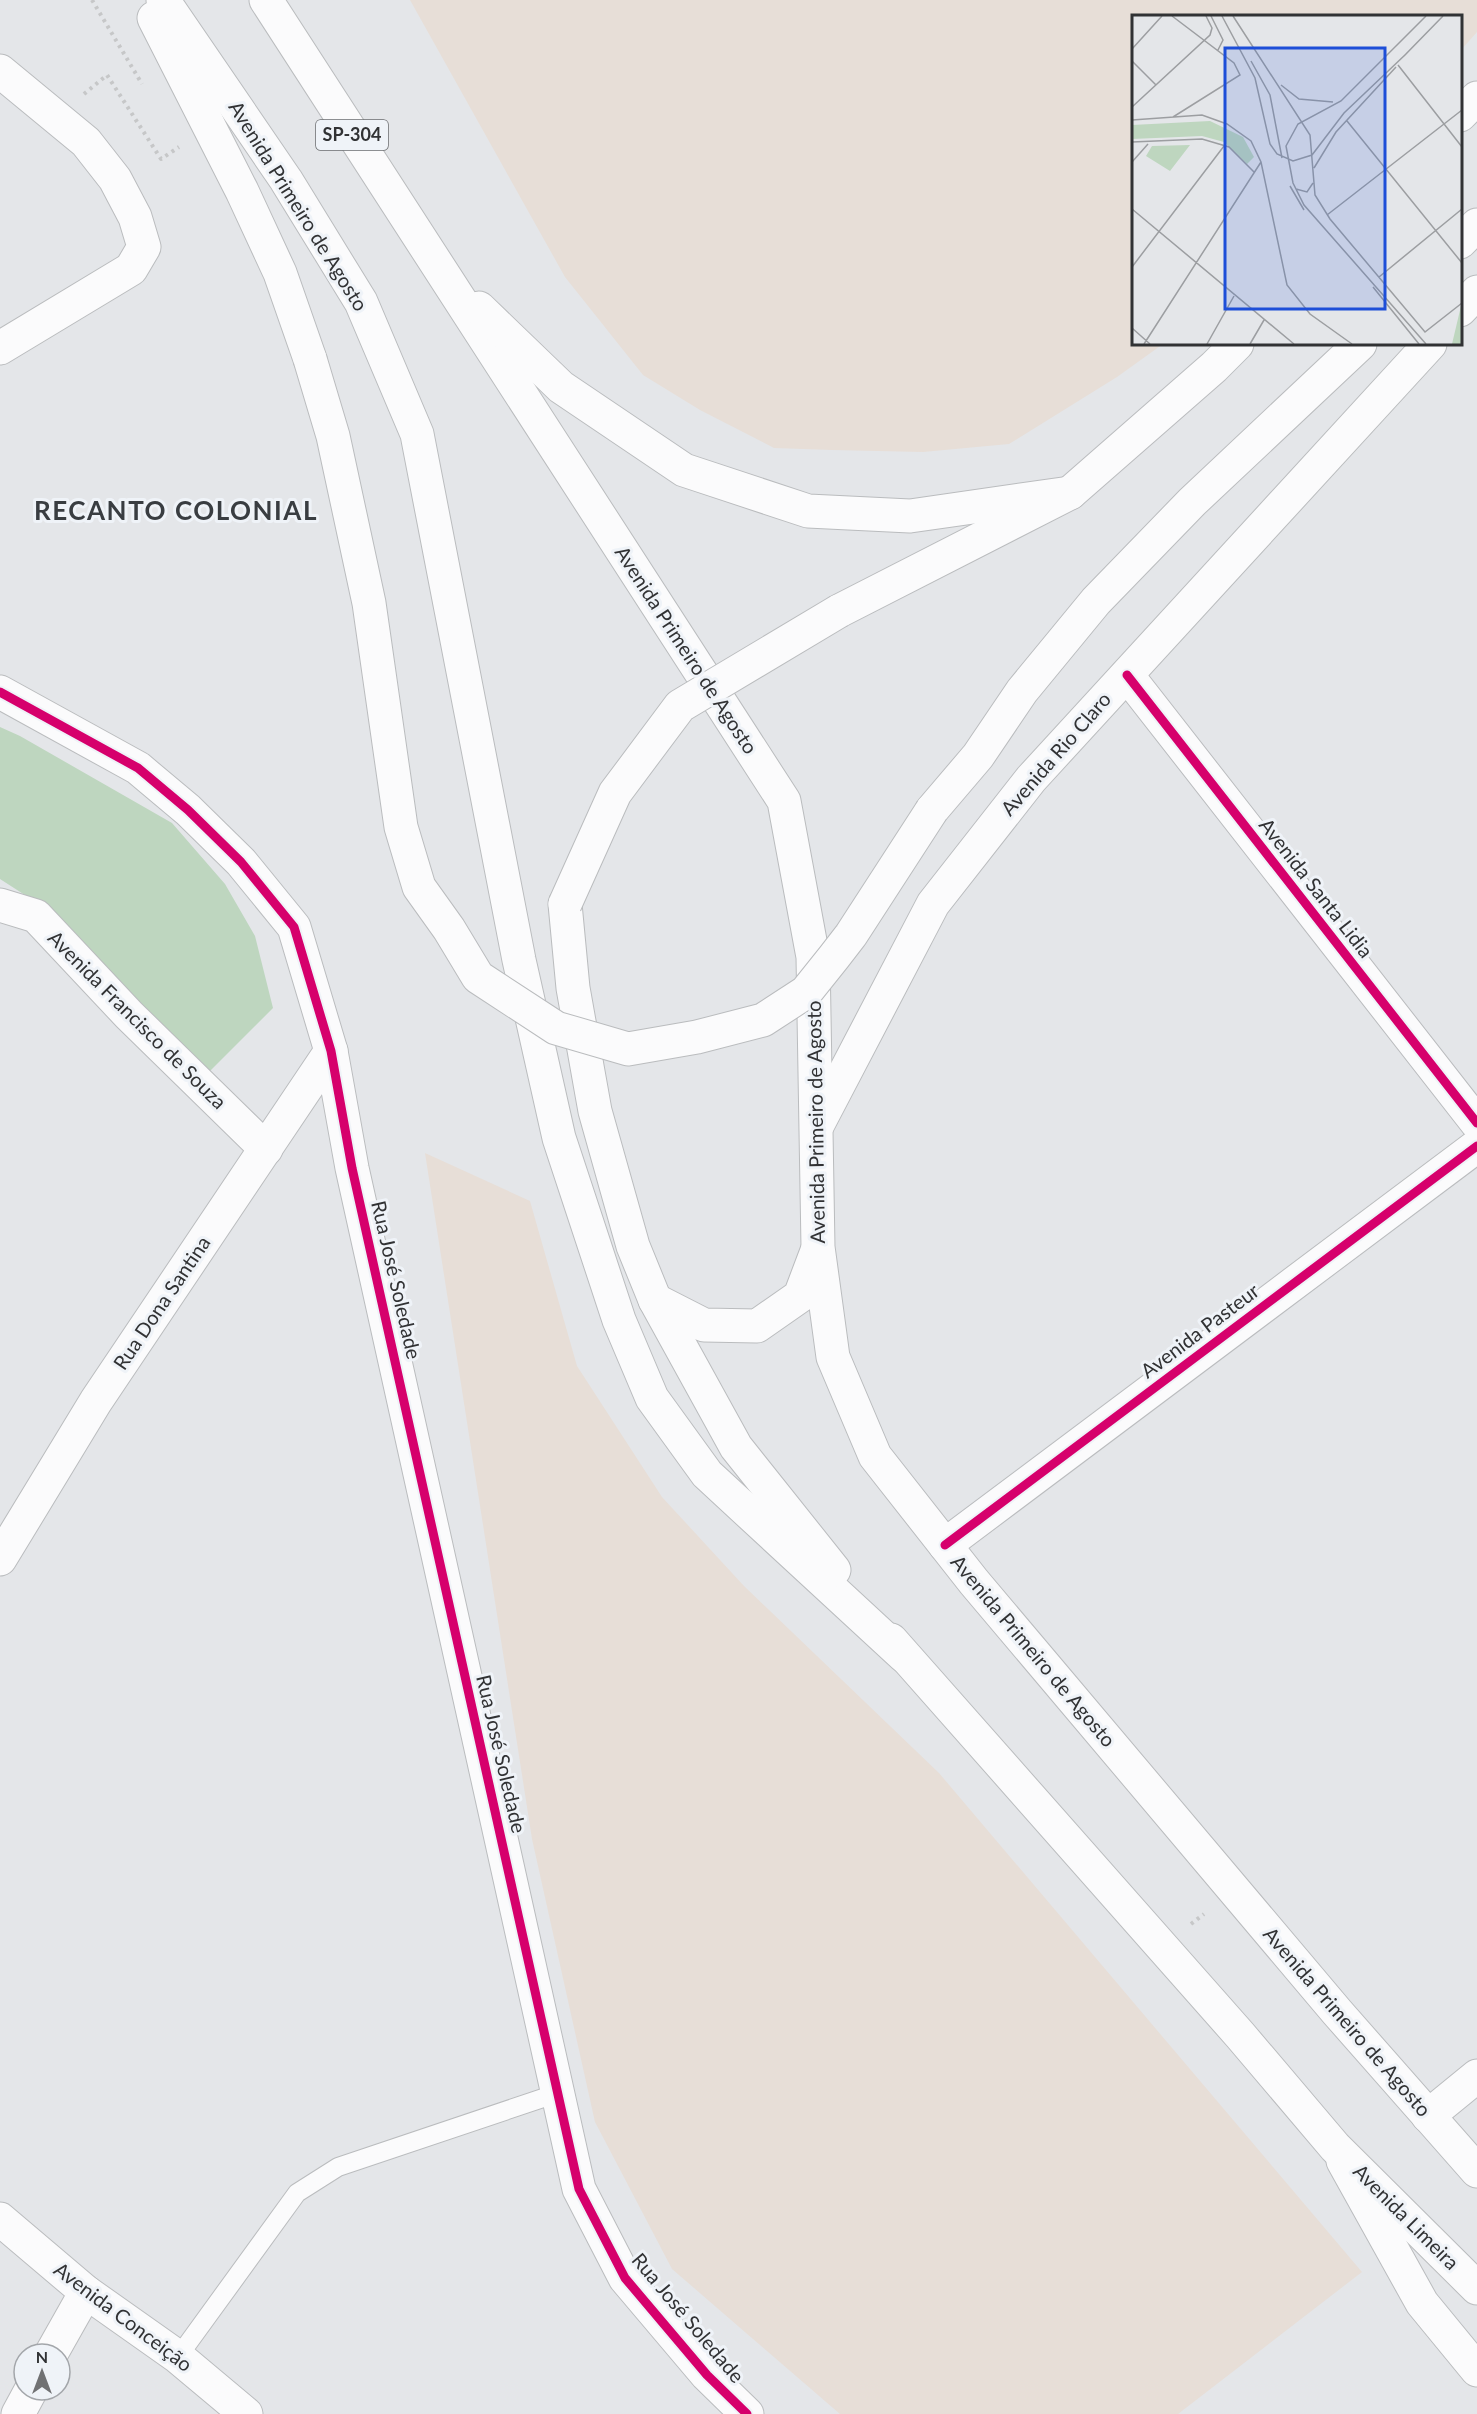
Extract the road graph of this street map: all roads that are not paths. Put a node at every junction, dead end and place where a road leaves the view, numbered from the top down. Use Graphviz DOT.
graph roads {
  1 [pos="146,0"];
  2 [pos="164,0"];
  3 [pos="266,0"];
  4 [pos="0,71"];
  5 [pos="1477,98"];
  6 [pos="1462,114"];
  7 [pos="1477,225"];
  8 [pos="1462,241"];
  9 [pos="439,269"];
  10 [pos="1477,292"];
  11 [pos="1462,309"];
  12 [pos="1236,345"];
  13 [pos="1359,345"];
  14 [pos="1429,345"];
  15 [pos="0,348"];
  16 [pos="1070,493"];
  17 [pos="1127,675"];
  18 [pos="0,692"];
  19 [pos="0,905"];
  20 [pos="331,1051"];
  21 [pos="1477,1123"];
  22 [pos="816,1128"];
  23 [pos="1477,1146"];
  24 [pos="266,1149"];
  25 [pos="818,1247"];
  26 [pos="655,1300"];
  27 [pos="945,1545"];
  28 [pos="0,1559"];
  29 [pos="904,1656"];
  30 [pos="1477,2076"];
  31 [pos="558,2093"];
  32 [pos="1428,2116"];
  33 [pos="1335,2147"];
  34 [pos="1477,2171"];
  35 [pos="0,2219"];
  36 [pos="1477,2288"];
  37 [pos="86,2292"];
  38 [pos="58,2342"];
  39 [pos="178,2357"];
  40 [pos="1477,2370"];
  41 [pos="246,2414"];
  42 [pos="747,2414"];
  1 -- 13 [label="main road, bridge"];
  2 -- 29 [label="main road, Avenida Primeiro de Agosto"];
  3 -- 9 [label="main road, Avenida Primeiro de Agosto / SP-304"];
  4 -- 15 [label="main road"];
  5 -- 6 [label="main road"];
  7 -- 8 [label="main road"];
  9 -- 16 [label="main road"];
  9 -- 22 [label="main road, Avenida Primeiro de Agosto"];
  10 -- 11 [label="main road"];
  12 -- 16 [label="main road"];
  14 -- 17 [label="main road, Avenida Rio Claro"];
  16 -- 26 [label="main road, Avenida Primeiro de Agosto, bridge"];
  17 -- 21 [label="main road, Avenida Santa Lidia"];
  17 -- 22 [label="main road, Avenida Rio Claro"];
  18 -- 20 [label="main road"];
  19 -- 24 [label="main road, Avenida Francisco de Souza"];
  20 -- 24 [label="main road, Rua Dona Santina"];
  20 -- 31 [label="main road, Rua José Soledade"];
  22 -- 25 [label="main road, Avenida Primeiro de Agosto"];
  23 -- 27 [label="main road, Avenida Pasteur"];
  24 -- 28 [label="main road, Rua Dona Santina"];
  25 -- 26 [label="main road"];
  25 -- 27 [label="main road, Avenida Primeiro de Agosto"];
  26 -- 29 [label="main road, Avenida Primeiro de Agosto"];
  27 -- 32 [label="main road, Avenida Primeiro de Agosto"];
  29 -- 33 [label="main road, Avenida Primeiro de Agosto"];
  30 -- 32 [label="main road"];
  31 -- 39 [label="lane"];
  31 -- 42 [label="main road, Rua José Soledade"];
  32 -- 34 [label="main road, Avenida Primeiro de Agosto"];
  33 -- 36 [label="main road, Avenida Limeira"];
  33 -- 40 [label="main road, Avenida Primeiro de Agosto"];
  35 -- 37 [label="main road, Avenida Conceição"];
  37 -- 38 [label="main road"];
  37 -- 39 [label="main road, Avenida Conceição"];
  39 -- 41 [label="main road, Avenida Conceição"];
}
